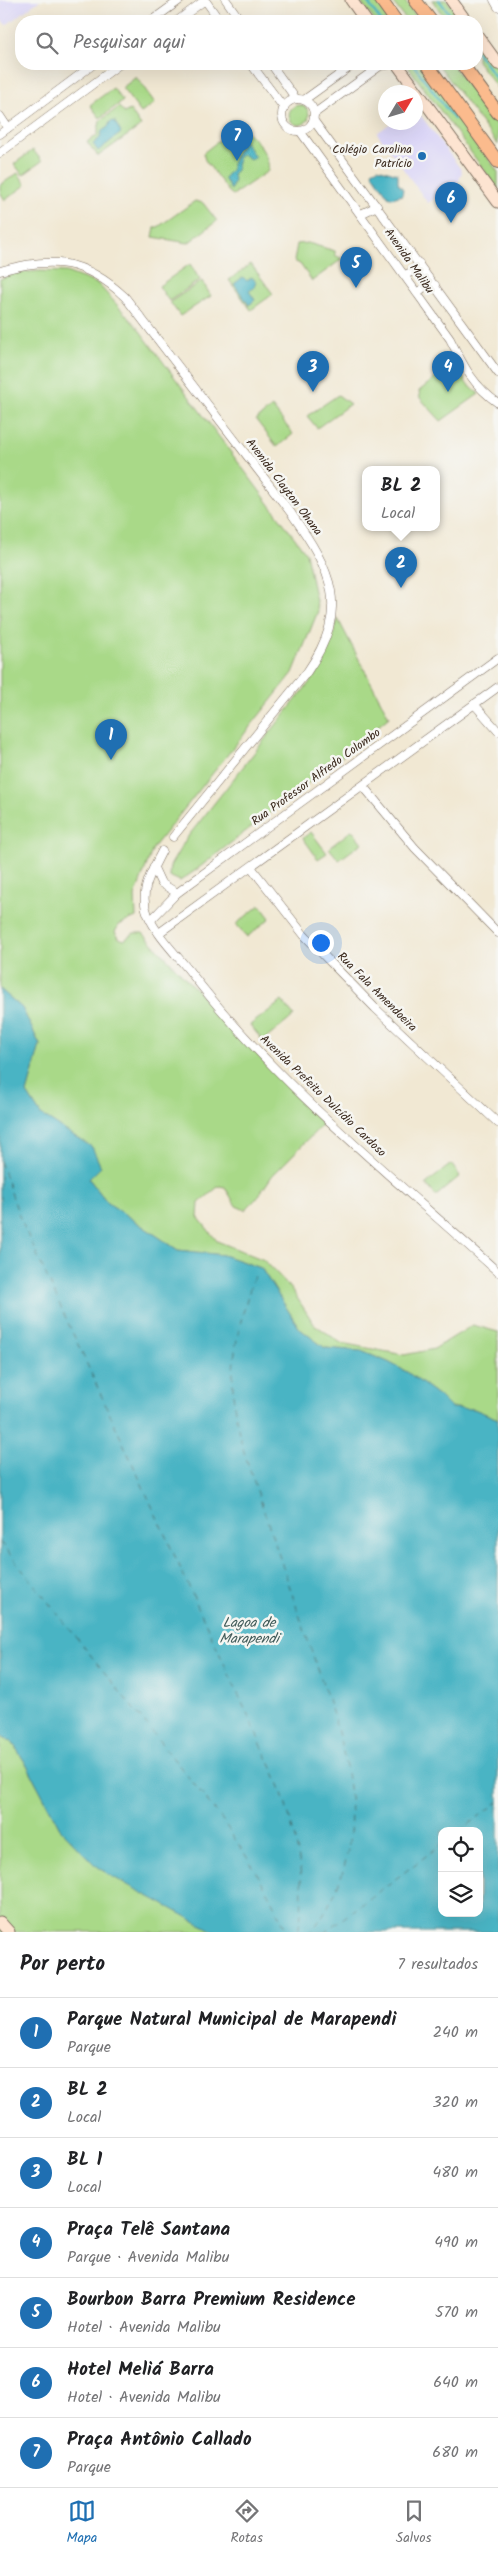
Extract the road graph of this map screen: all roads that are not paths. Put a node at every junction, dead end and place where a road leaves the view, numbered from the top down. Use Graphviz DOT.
graph roads {
  1 [pos="180,0"];
  2 [pos="205,0"];
  3 [pos="226,0"];
  4 [pos="350,0"];
  5 [pos="381,0"];
  6 [pos="415,0"];
  7 [pos="451,0"];
  8 [pos="494,0"];
  9 [pos="498,8"];
  10 [pos="159,15"];
  11 [pos="185,15"];
  12 [pos="216,15"];
  13 [pos="237,15"];
  14 [pos="361,15"];
  15 [pos="392,15"];
  16 [pos="426,15"];
  17 [pos="462,15"];
  18 [pos="483,43"];
  19 [pos="498,64"];
  20 [pos="86,70"];
  21 [pos="112,70"];
  22 [pos="256,70"];
  23 [pos="276,70"];
  24 [pos="345,70"];
  25 [pos="375,70"];
  26 [pos="401,70"];
  27 [pos="431,70"];
  28 [pos="466,70"];
  29 [pos="300,99"];
  30 [pos="284,108"];
  31 [pos="498,113"];
  32 [pos="0,116"];
  33 [pos="314,117"];
  34 [pos="8,128"];
  35 [pos="300,132"];
  36 [pos="0,134"];
  37 [pos="0,153"];
  38 [pos="498,162"];
  39 [pos="498,202"];
  40 [pos="377,206"];
  41 [pos="361,214"];
  42 [pos="419,263"];
  43 [pos="0,271"];
  44 [pos="405,275"];
  45 [pos="435,285"];
  46 [pos="417,293"];
  47 [pos="498,373"];
  48 [pos="498,403"];
  49 [pos="498,658"];
  50 [pos="498,687"];
  51 [pos="474,704"];
  52 [pos="498,731"];
  53 [pos="363,786"];
  54 [pos="173,837"];
  55 [pos="162,851"];
  56 [pos="252,867"];
  57 [pos="154,868"];
  58 [pos="177,892"];
  59 [pos="151,920"];
  60 [pos="159,933"];
  61 [pos="498,933"];
  62 [pos="498,1123"];
  63 [pos="498,1272"];
  64 [pos="0,1922"];
  65 [pos="9,1932"];
  1 -- 10 [label="street"];
  2 -- 11 [label="street"];
  2 -- 12 [label="street"];
  3 -- 13 [label="street"];
  4 -- 14 [label="main road"];
  5 -- 15 [label="highway"];
  6 -- 16 [label="highway"];
  7 -- 17 [label="main road"];
  8 -- 9 [label="street"];
  18 -- 19 [label="main road"];
  20 -- 34 [label="street"];
  21 -- 37 [label="street"];
  22 -- 30 [label="street"];
  23 -- 29 [label="street"];
  24 -- 29 [label="street"];
  25 -- 33 [label="street"];
  26 -- 39 [label="main road"];
  27 -- 38 [label="highway"];
  28 -- 31 [label="highway"];
  29 -- 30 [label="street"];
  29 -- 33 [label="street"];
  30 -- 35 [label="street"];
  32 -- 34 [label="street"];
  33 -- 35 [label="street"];
  33 -- 40 [label="street, Avenida Malibu"];
  34 -- 36 [label="street"];
  35 -- 41 [label="street, Avenida Malibu"];
  40 -- 41 [label="street"];
  40 -- 42 [label="street, Avenida Malibu"];
  41 -- 44 [label="street, Avenida Malibu"];
  42 -- 44 [label="street"];
  42 -- 45 [label="street, Avenida Malibu"];
  43 -- 54 [label="street, Avenida Clayton Ohana"];
  44 -- 46 [label="street, Avenida Malibu"];
  45 -- 46 [label="street"];
  45 -- 47 [label="street, Avenida Malibu"];
  46 -- 48 [label="street, Avenida Malibu"];
  49 -- 58 [label="street, Rua Professor Alfredo Colombo"];
  50 -- 51 [label="street"];
  51 -- 52 [label="street"];
  51 -- 53 [label="street"];
  53 -- 56 [label="street"];
  53 -- 61 [label="street"];
  55 -- 57 [label="street"];
  56 -- 60 [label="street"];
  56 -- 62 [label="street, Rua Fala Amendoeira"];
  57 -- 58 [label="street"];
  57 -- 59 [label="street"];
  58 -- 59 [label="street, Rua Professor Alfredo Colombo"];
  59 -- 60 [label="street, Avenida Prefeito Dulcídio Cardoso"];
  60 -- 63 [label="street, Avenida Prefeito Dulcídio Cardoso"];
  64 -- 65 [label="main road"];
}
